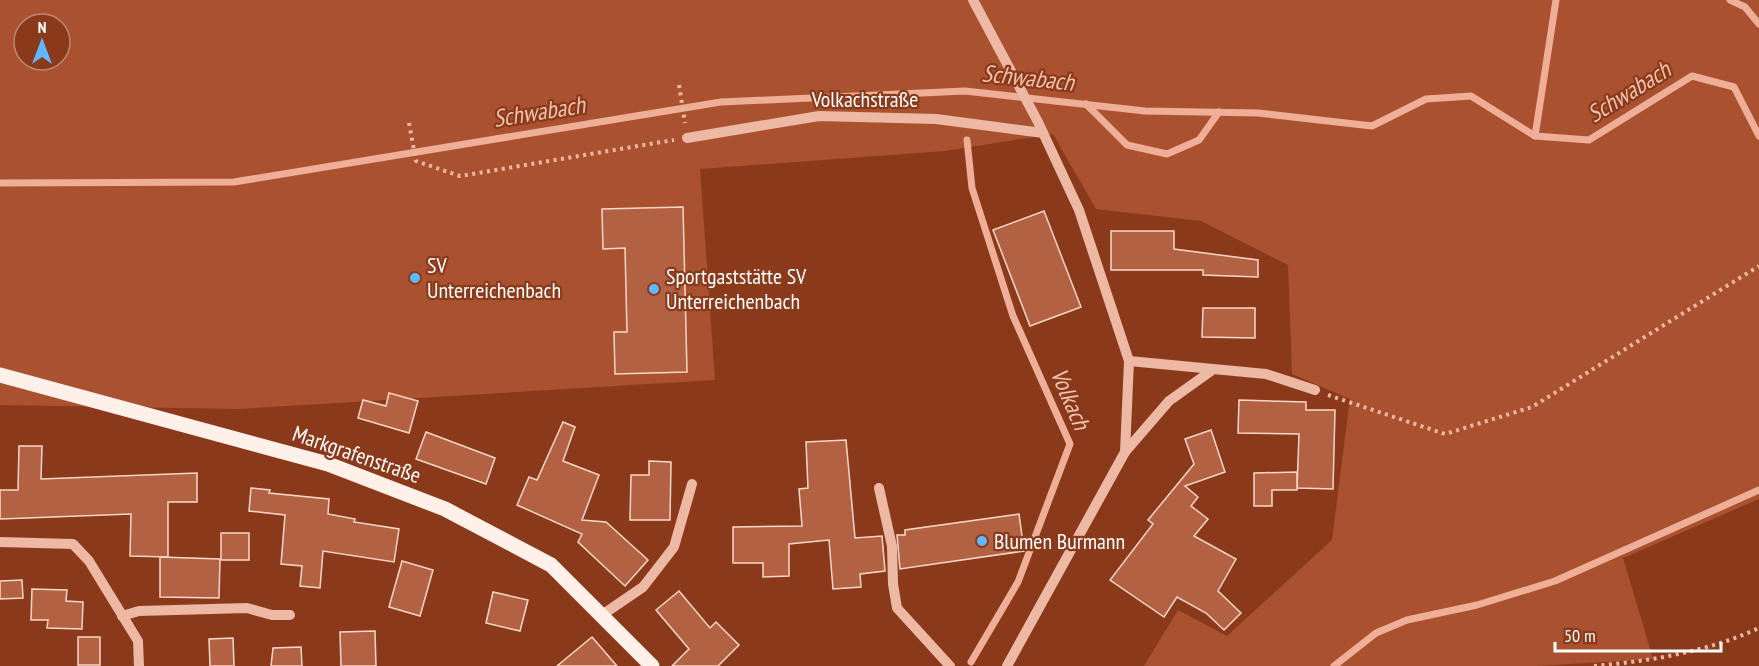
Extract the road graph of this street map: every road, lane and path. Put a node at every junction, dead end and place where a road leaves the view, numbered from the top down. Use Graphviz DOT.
graph roads {
  1 [pos="973,0"];
  2 [pos="679,85"];
  3 [pos="684,119"];
  4 [pos="409,123"];
  5 [pos="1043,133"];
  6 [pos="687,138"];
  7 [pos="1759,266"];
  8 [pos="1129,361"];
  9 [pos="1211,370"];
  10 [pos="0,375"];
  11 [pos="1315,390"];
  12 [pos="1125,452"];
  13 [pos="692,484"];
  14 [pos="879,488"];
  15 [pos="0,542"];
  16 [pos="290,615"];
  17 [pos="602,615"];
  18 [pos="122,616"];
  19 [pos="1759,628"];
  20 [pos="139,666"];
  21 [pos="652,666"];
  22 [pos="950,666"];
  23 [pos="1007,666"];
  24 [pos="1594,666"];
  1 -- 5 [label="street"];
  2 -- 3 [label="path"];
  4 -- 6 [label="path"];
  5 -- 6 [label="street, Volkachstraße"];
  5 -- 8 [label="street"];
  7 -- 11 [label="path"];
  8 -- 9 [label="street"];
  8 -- 12 [label="street"];
  9 -- 11 [label="street"];
  9 -- 12 [label="street"];
  10 -- 17 [label="main road, Markgrafenstraße"];
  12 -- 23 [label="street"];
  13 -- 17 [label="street"];
  14 -- 22 [label="street"];
  15 -- 18 [label="street"];
  16 -- 18 [label="street"];
  17 -- 21 [label="main road, Markgrafenstraße"];
  18 -- 20 [label="street"];
  19 -- 24 [label="path"];
}
